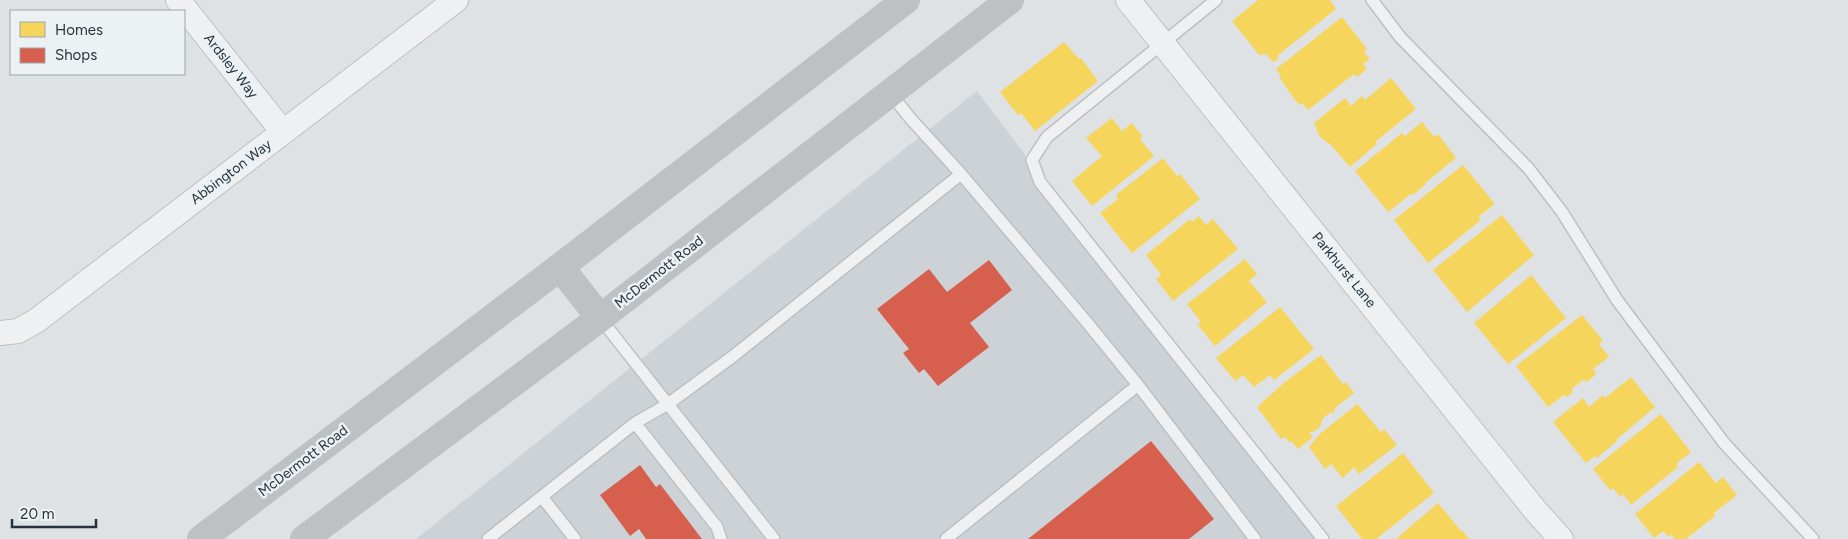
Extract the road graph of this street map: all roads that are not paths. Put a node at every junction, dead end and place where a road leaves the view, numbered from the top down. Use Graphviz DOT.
graph roads {
  1 [pos="178,0"];
  2 [pos="456,0"];
  3 [pos="906,0"];
  4 [pos="1010,0"];
  5 [pos="1128,0"];
  6 [pos="1216,0"];
  7 [pos="1372,0"];
  8 [pos="1163,43"];
  9 [pos="890,93"];
  10 [pos="283,132"];
  11 [pos="961,174"];
  12 [pos="560,267"];
  13 [pos="600,318"];
  14 [pos="0,334"];
  15 [pos="1138,386"];
  16 [pos="668,404"];
  17 [pos="635,423"];
  18 [pos="542,497"];
  19 [pos="312,537"];
  20 [pos="201,539"];
  21 [pos="488,539"];
  22 [pos="575,539"];
  23 [pos="721,539"];
  24 [pos="774,539"];
  25 [pos="946,539"];
  26 [pos="1255,539"];
  27 [pos="1323,539"];
  28 [pos="1561,539"];
  29 [pos="1813,539"];
  1 -- 10 [label="street, Ardsley Way"];
  2 -- 10 [label="street, Abbington Way"];
  3 -- 12 [label="main road, McDermott Road"];
  4 -- 9 [label="main road, McDermott Road"];
  5 -- 8 [label="street, Parkhurst Lane"];
  6 -- 8 [label="lane"];
  7 -- 29 [label="lane"];
  8 -- 27 [label="lane"];
  8 -- 28 [label="street, Parkhurst Lane"];
  9 -- 11 [label="lane"];
  9 -- 13 [label="main road, McDermott Road"];
  10 -- 14 [label="street, Abbington Way"];
  11 -- 15 [label="lane"];
  11 -- 16 [label="lane"];
  12 -- 13 [label="main road"];
  12 -- 20 [label="main road, McDermott Road"];
  13 -- 16 [label="lane"];
  13 -- 19 [label="main road, McDermott Road"];
  15 -- 25 [label="lane"];
  15 -- 26 [label="lane"];
  16 -- 17 [label="lane"];
  16 -- 24 [label="lane"];
  17 -- 18 [label="lane"];
  17 -- 23 [label="lane"];
  18 -- 21 [label="lane"];
  18 -- 22 [label="lane"];
}
